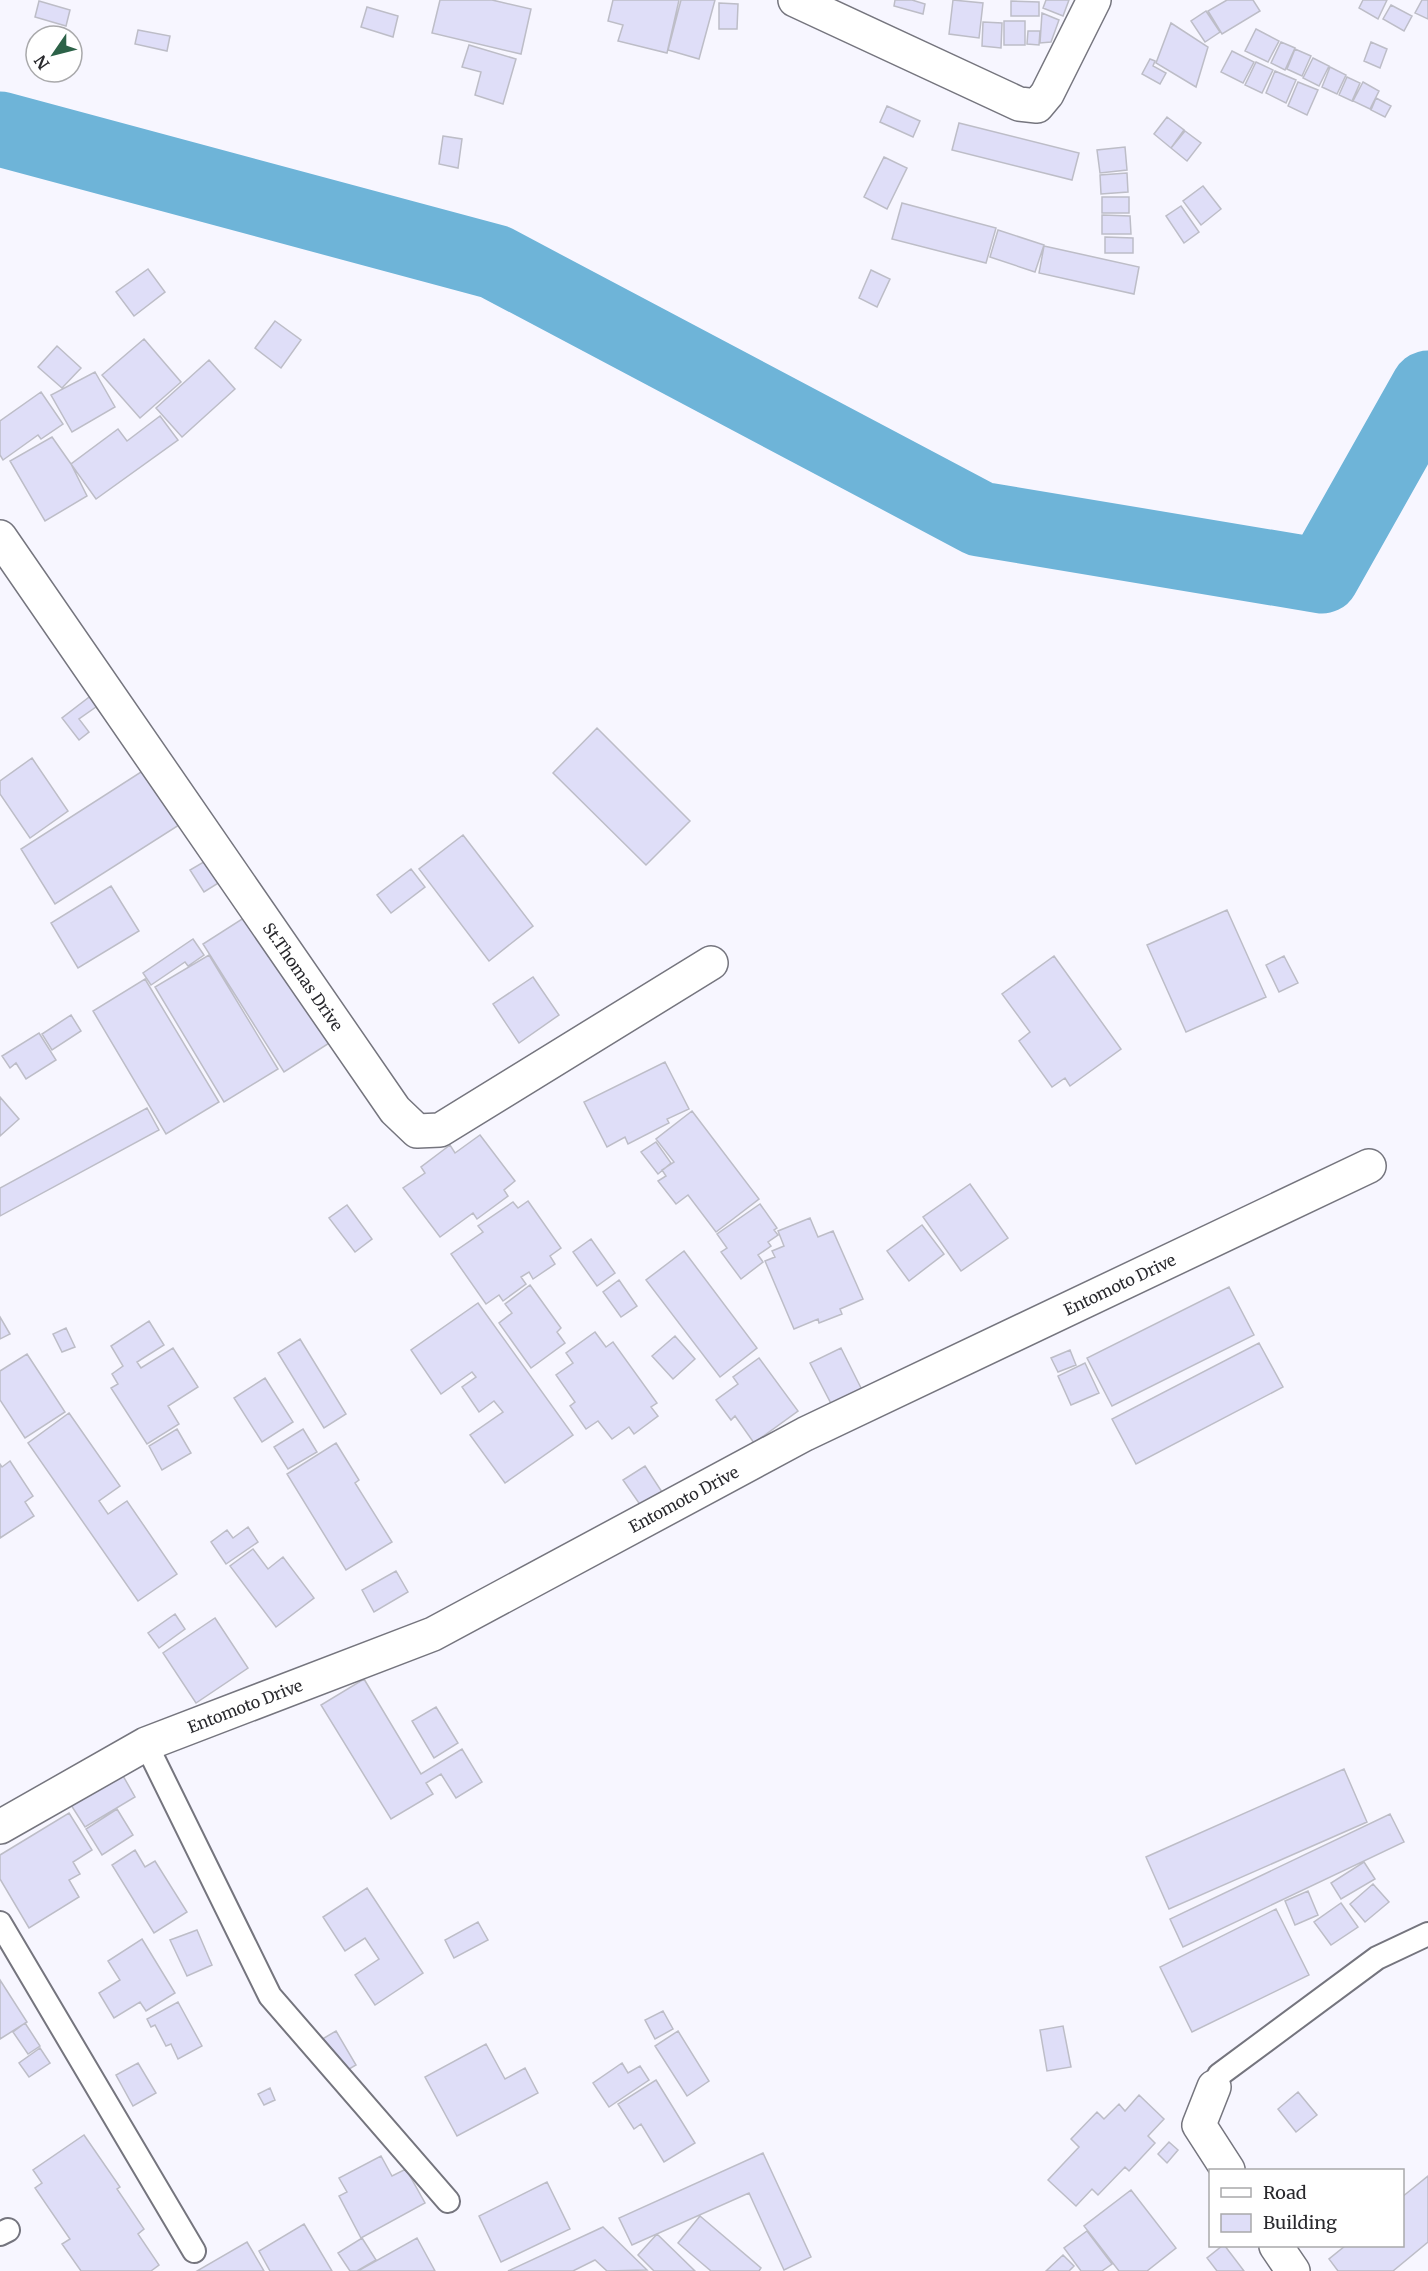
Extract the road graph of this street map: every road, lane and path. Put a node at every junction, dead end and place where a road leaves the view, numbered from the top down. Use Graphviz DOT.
graph roads {
  1 [pos="795,0"];
  2 [pos="1094,0"];
  3 [pos="0,537"];
  4 [pos="711,963"];
  5 [pos="1369,1166"];
  6 [pos="146,1744"];
  7 [pos="0,1827"];
  8 [pos="0,1923"];
  9 [pos="1428,1934"];
  10 [pos="1214,2086"];
  11 [pos="1227,2169"];
  12 [pos="448,2201"];
  13 [pos="1277,2247"];
  14 [pos="194,2251"];
  15 [pos="1293,2271"];
  1 -- 2 [label="street"];
  3 -- 4 [label="street, St.Thomas Drive"];
  5 -- 6 [label="street, Entomoto Drive"];
  6 -- 7 [label="street, Entomoto Drive"];
  6 -- 12 [label="lane"];
  8 -- 14 [label="lane"];
  9 -- 10 [label="lane"];
  10 -- 11 [label="street"];
  13 -- 15 [label="street"];
}
